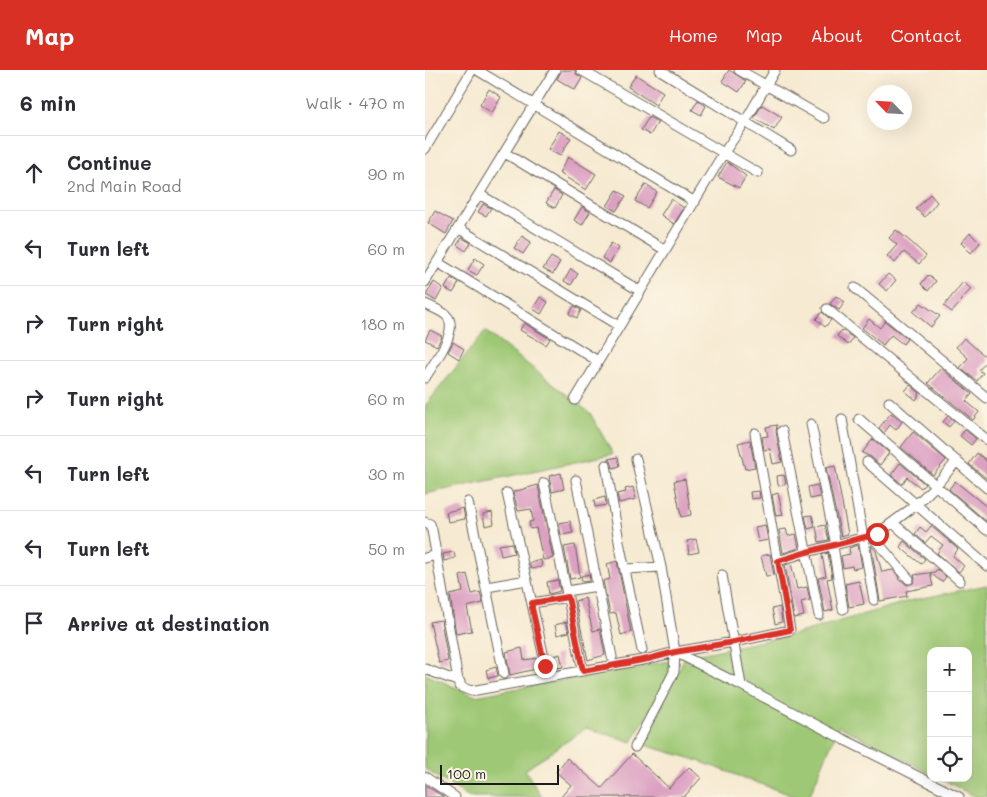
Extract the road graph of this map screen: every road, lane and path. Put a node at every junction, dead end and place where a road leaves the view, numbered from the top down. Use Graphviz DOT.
graph roads {
  1 [pos="472,70"];
  2 [pos="477,70"];
  3 [pos="555,70"];
  4 [pos="581,70"];
  5 [pos="660,70"];
  6 [pos="739,70"];
  7 [pos="775,70"];
  8 [pos="766,85"];
  9 [pos="534,105"];
  10 [pos="824,118"];
  11 [pos="745,122"];
  12 [pos="425,149"];
  13 [pos="791,150"];
  14 [pos="505,153"];
  15 [pos="723,154"];
  16 [pos="758,173"];
  17 [pos="479,194"];
  18 [pos="695,202"];
  19 [pos="458,228"];
  20 [pos="665,250"];
  21 [pos="437,262"];
  22 [pos="425,282"];
  23 [pos="855,288"];
  24 [pos="640,291"];
  25 [pos="425,304"];
  26 [pos="827,309"];
  27 [pos="619,326"];
  28 [pos="598,361"];
  29 [pos="425,378"];
  30 [pos="987,398"];
  31 [pos="575,400"];
  32 [pos="889,402"];
  33 [pos="842,419"];
  34 [pos="859,419"];
  35 [pos="811,424"];
  36 [pos="782,431"];
  37 [pos="755,433"];
  38 [pos="987,440"];
  39 [pos="636,459"];
  40 [pos="957,461"];
  41 [pos="867,462"];
  42 [pos="606,465"];
  43 [pos="576,480"];
  44 [pos="544,483"];
  45 [pos="936,485"];
  46 [pos="987,488"];
  47 [pos="507,493"];
  48 [pos="468,502"];
  49 [pos="916,504"];
  50 [pos="425,522"];
  51 [pos="893,524"];
  52 [pos="987,530"];
  53 [pos="867,536"];
  54 [pos="835,545"];
  55 [pos="807,552"];
  56 [pos="437,555"];
  57 [pos="425,558"];
  58 [pos="778,561"];
  59 [pos="987,566"];
  60 [pos="661,567"];
  61 [pos="626,569"];
  62 [pos="722,575"];
  63 [pos="909,578"];
  64 [pos="527,580"];
  65 [pos="961,581"];
  66 [pos="597,586"];
  67 [pos="487,587"];
  68 [pos="568,594"];
  69 [pos="874,600"];
  70 [pos="532,603"];
  71 [pos="843,609"];
  72 [pos="819,615"];
  73 [pos="734,642"];
  74 [pos="642,650"];
  75 [pos="675,652"];
  76 [pos="612,657"];
  77 [pos="545,666"];
  78 [pos="425,668"];
  79 [pos="583,671"];
  80 [pos="504,674"];
  81 [pos="459,682"];
  82 [pos="741,685"];
  83 [pos="635,747"];
  84 [pos="425,777"];
  85 [pos="455,797"];
  86 [pos="959,797"];
  1 -- 12 [label="street"];
  2 -- 9 [label="street"];
  3 -- 9 [label="street"];
  4 -- 15 [label="street"];
  5 -- 11 [label="street"];
  6 -- 8 [label="street"];
  7 -- 8 [label="street"];
  8 -- 10 [label="street"];
  8 -- 11 [label="street"];
  9 -- 14 [label="street"];
  9 -- 18 [label="street"];
  11 -- 13 [label="street"];
  11 -- 15 [label="street"];
  14 -- 17 [label="street"];
  14 -- 20 [label="street"];
  15 -- 16 [label="street"];
  15 -- 18 [label="street"];
  17 -- 19 [label="street"];
  17 -- 24 [label="street"];
  18 -- 20 [label="street"];
  19 -- 21 [label="street"];
  19 -- 27 [label="street"];
  20 -- 24 [label="street"];
  21 -- 22 [label="street"];
  21 -- 28 [label="street"];
  23 -- 30 [label="street"];
  24 -- 27 [label="street"];
  25 -- 29 [label="street"];
  26 -- 38 [label="street"];
  27 -- 28 [label="street"];
  28 -- 31 [label="street"];
  32 -- 40 [label="street"];
  33 -- 53 [label="street"];
  34 -- 45 [label="street"];
  35 -- 54 [label="street"];
  36 -- 55 [label="street"];
  37 -- 58 [label="street"];
  39 -- 60 [label="street"];
  40 -- 45 [label="street"];
  40 -- 46 [label="street"];
  41 -- 49 [label="street"];
  42 -- 61 [label="street"];
  43 -- 66 [label="street"];
  44 -- 68 [label="street"];
  45 -- 49 [label="street"];
  45 -- 52 [label="street"];
  47 -- 64 [label="street"];
  48 -- 67 [label="street"];
  49 -- 51 [label="street"];
  49 -- 59 [label="street"];
  50 -- 56 [label="street"];
  51 -- 53 [label="street"];
  51 -- 65 [label="street"];
  53 -- 54 [label="street"];
  53 -- 63 [label="street"];
  53 -- 69 [label="street"];
  54 -- 55 [label="street"];
  54 -- 71 [label="street"];
  55 -- 58 [label="street"];
  55 -- 72 [label="street"];
  56 -- 57 [label="street"];
  56 -- 81 [label="street"];
  58 -- 73 [label="street"];
  60 -- 61 [label="street"];
  60 -- 75 [label="street"];
  61 -- 74 [label="street"];
  62 -- 73 [label="street"];
  64 -- 67 [label="street"];
  64 -- 70 [label="street"];
  66 -- 68 [label="street"];
  66 -- 76 [label="street"];
  67 -- 80 [label="street"];
  68 -- 70 [label="street"];
  68 -- 79 [label="street"];
  70 -- 77 [label="street"];
  73 -- 75 [label="street"];
  73 -- 82 [label="street"];
  75 -- 79 [label="street"];
  75 -- 82 [label="street"];
  75 -- 83 [label="street"];
  78 -- 81 [label="street"];
  79 -- 81 [label="street"];
  82 -- 86 [label="street"];
  84 -- 85 [label="street"];
}
